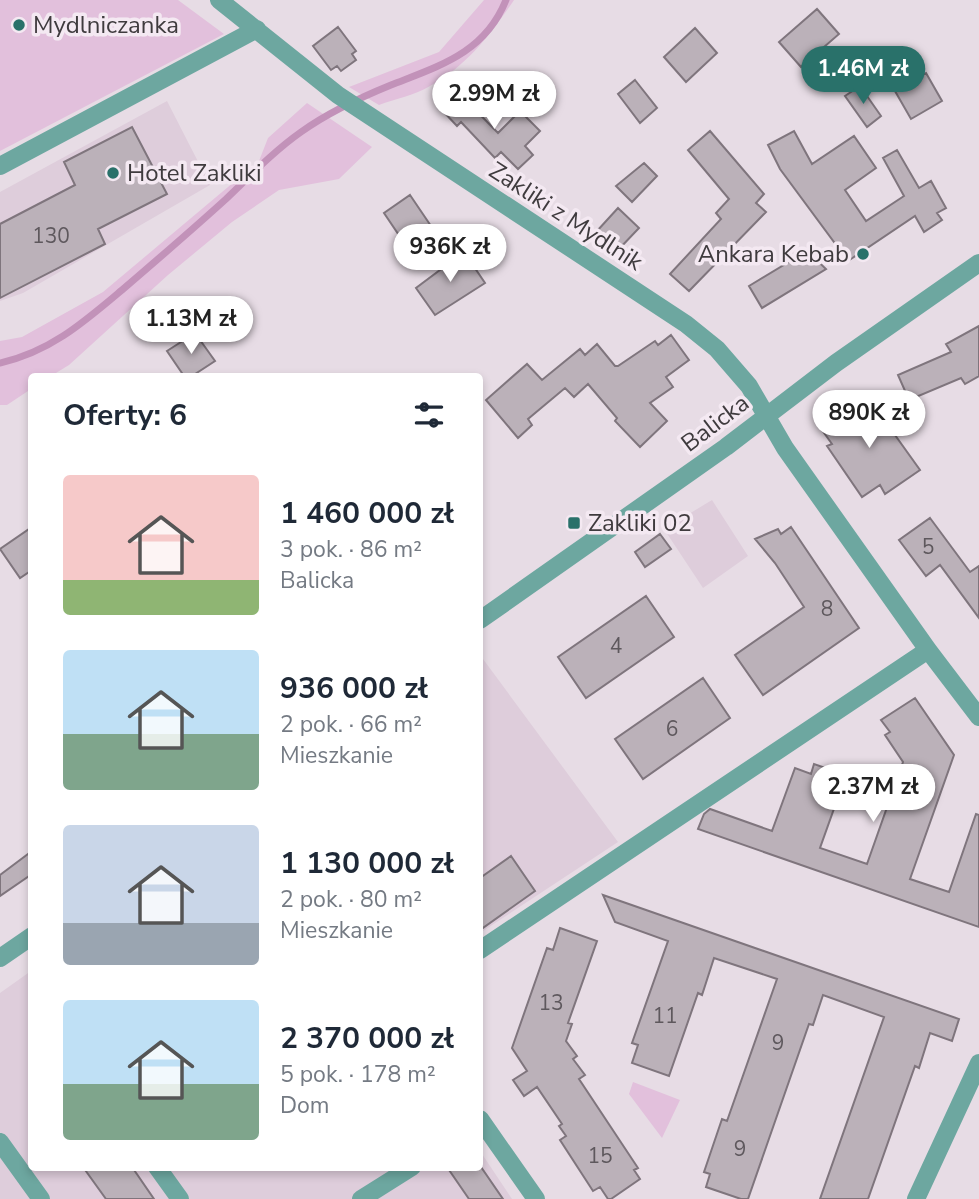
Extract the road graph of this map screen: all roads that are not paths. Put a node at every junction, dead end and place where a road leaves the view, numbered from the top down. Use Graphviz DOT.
graph roads {
  1 [pos="219,0"];
  2 [pos="257,29"];
  3 [pos="0,166"];
  4 [pos="979,263"];
  5 [pos="766,416"];
  6 [pos="483,618"];
  7 [pos="928,650"];
  8 [pos="979,717"];
  9 [pos="28,939"];
  10 [pos="483,948"];
  11 [pos="0,958"];
  12 [pos="979,1063"];
  13 [pos="483,1129"];
  14 [pos="0,1142"];
  15 [pos="159,1171"];
  16 [pos="406,1171"];
  17 [pos="41,1199"];
  18 [pos="180,1199"];
  19 [pos="360,1199"];
  20 [pos="536,1199"];
  21 [pos="916,1199"];
  1 -- 2 [label="street, Zakliki z Mydlnik"];
  2 -- 3 [label="street"];
  2 -- 5 [label="street, Zakliki z Mydlnik"];
  4 -- 5 [label="street, Balicka"];
  5 -- 6 [label="street, Balicka"];
  5 -- 7 [label="street, Zakliki z Mydlnik"];
  7 -- 8 [label="street, Zakliki z Mydlnik"];
  7 -- 10 [label="street"];
  9 -- 11 [label="street"];
  12 -- 21 [label="street"];
  13 -- 20 [label="street"];
  14 -- 17 [label="street"];
  15 -- 18 [label="street"];
  16 -- 19 [label="street"];
}
